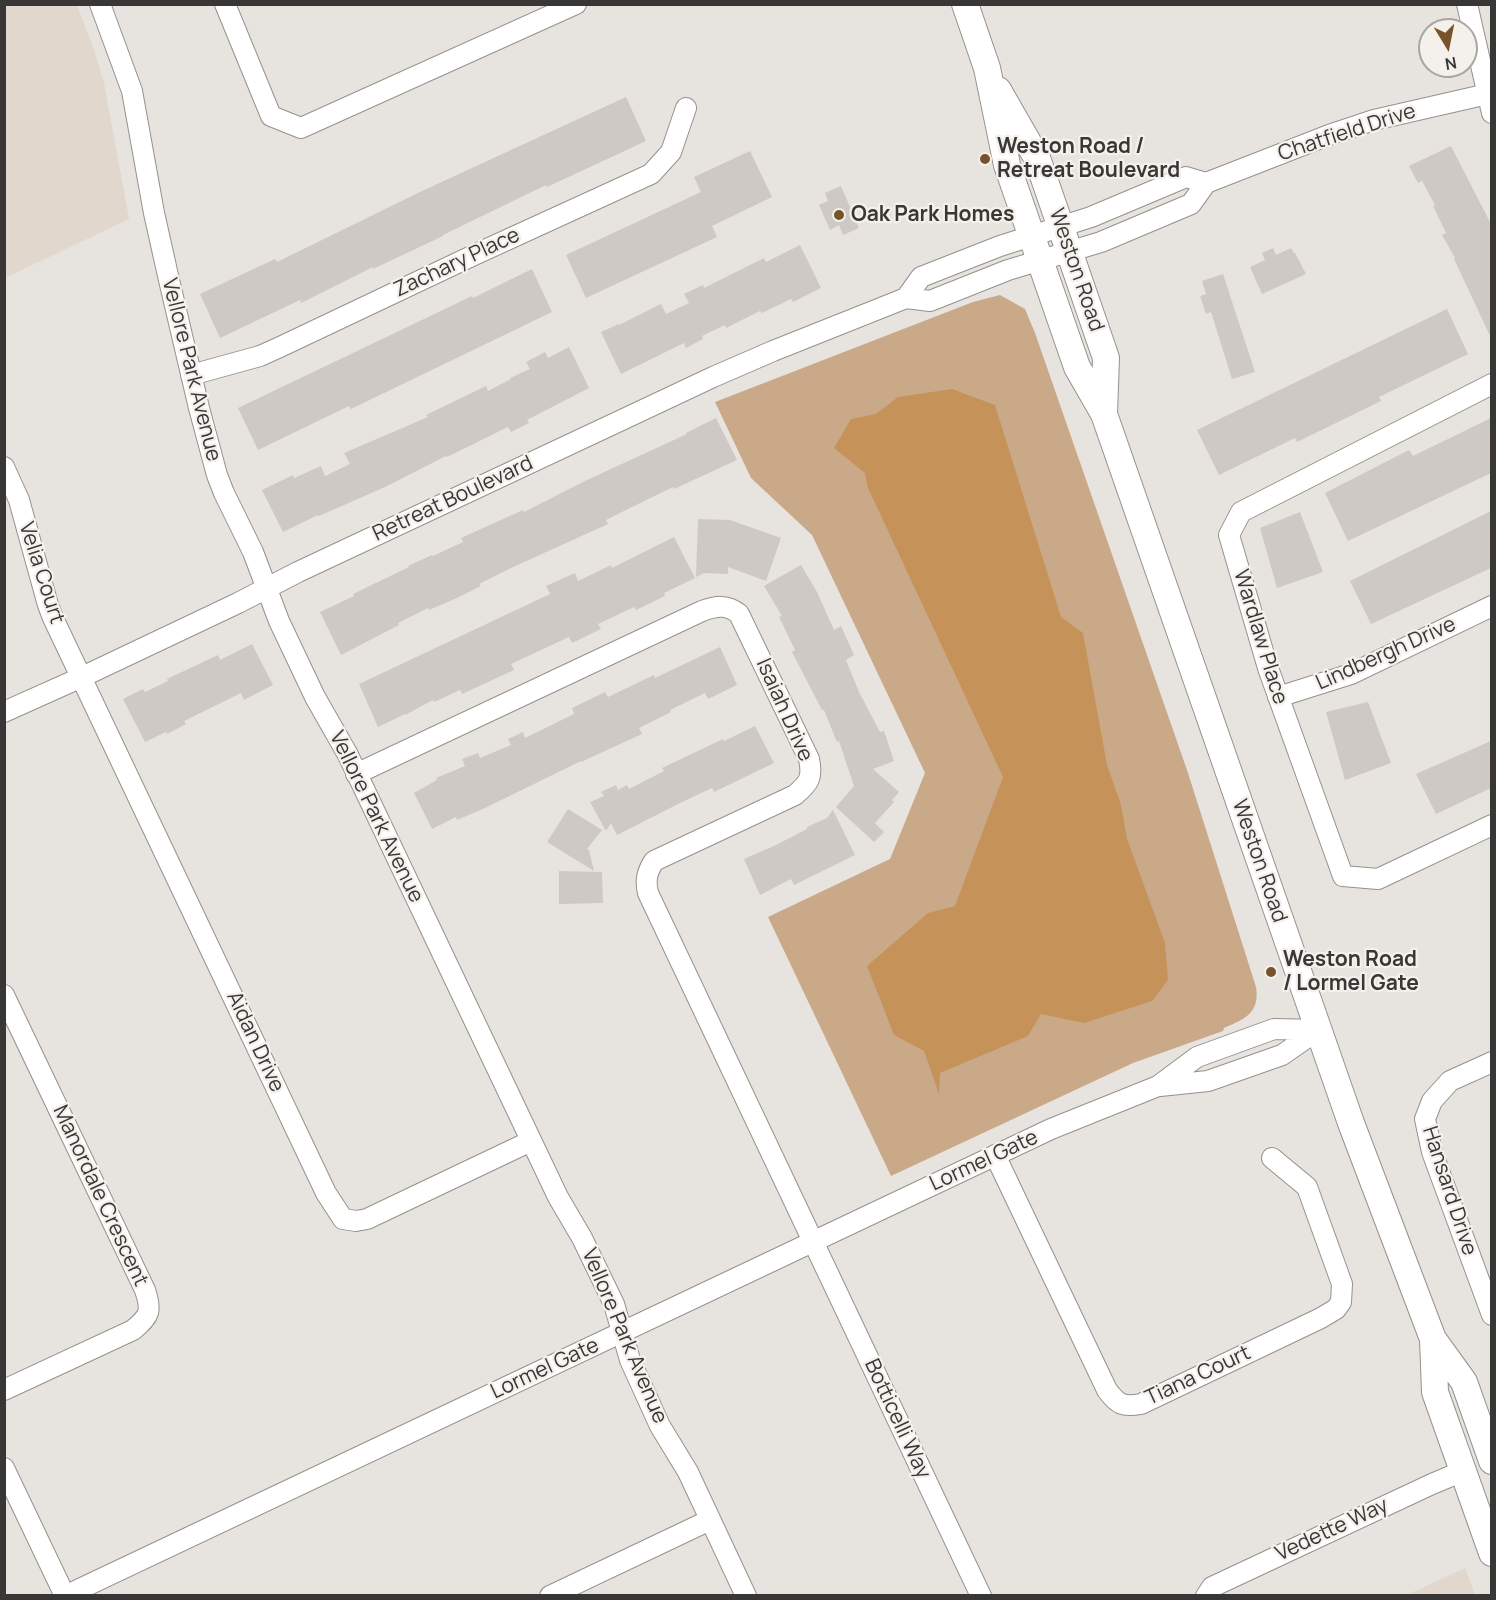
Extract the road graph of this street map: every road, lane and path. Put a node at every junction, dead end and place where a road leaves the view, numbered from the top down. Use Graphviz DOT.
graph roads {
  1 [pos="100,4"];
  2 [pos="225,4"];
  3 [pos="576,4"];
  4 [pos="965,4"];
  5 [pos="1467,4"];
  6 [pos="987,68"];
  7 [pos="1489,93"];
  8 [pos="686,108"];
  9 [pos="1491,113"];
  10 [pos="1206,183"];
  11 [pos="1060,226"];
  12 [pos="1032,236"];
  13 [pos="1069,252"];
  14 [pos="1041,260"];
  15 [pos="906,298"];
  16 [pos="191,375"];
  17 [pos="1491,384"];
  18 [pos="1104,414"];
  19 [pos="4,467"];
  20 [pos="267,588"];
  21 [pos="1491,606"];
  22 [pos="82,677"];
  23 [pos="1278,697"];
  24 [pos="4,712"];
  25 [pos="356,774"];
  26 [pos="1491,825"];
  27 [pos="4,995"];
  28 [pos="1318,1029"];
  29 [pos="1491,1062"];
  30 [pos="1158,1086"];
  31 [pos="531,1141"];
  32 [pos="995,1155"];
  33 [pos="1272,1158"];
  34 [pos="813,1242"];
  35 [pos="1491,1315"];
  36 [pos="622,1332"];
  37 [pos="1433,1339"];
  38 [pos="4,1390"];
  39 [pos="1491,1461"];
  40 [pos="4,1468"];
  41 [pos="1463,1471"];
  42 [pos="710,1520"];
  43 [pos="1491,1553"];
  44 [pos="65,1596"];
  45 [pos="550,1596"];
  46 [pos="746,1596"];
  47 [pos="981,1596"];
  48 [pos="1206,1596"];
  1 -- 16 [label="street, Vellore Park Avenue"];
  2 -- 3 [label="street"];
  4 -- 6 [label="main road, Weston Road"];
  5 -- 7 [label="street"];
  6 -- 11 [label="main road, Weston Road"];
  6 -- 12 [label="main road, Weston Road"];
  7 -- 9 [label="street"];
  7 -- 10 [label="street, Chatfield Drive"];
  8 -- 16 [label="street, Zachary Place"];
  10 -- 11 [label="street, Chatfield Drive"];
  10 -- 13 [label="street, Chatfield Drive"];
  11 -- 12 [label="street, Retreat Boulevard"];
  11 -- 13 [label="main road, Weston Road"];
  12 -- 14 [label="main road, Weston Road"];
  12 -- 15 [label="street, Retreat Boulevard"];
  13 -- 14 [label="street, Chatfield Drive"];
  13 -- 18 [label="main road, Weston Road"];
  14 -- 15 [label="street, Retreat Boulevard"];
  14 -- 18 [label="main road, Weston Road"];
  15 -- 20 [label="street, Retreat Boulevard"];
  16 -- 20 [label="street, Vellore Park Avenue"];
  17 -- 23 [label="street, Wardlaw Place"];
  18 -- 28 [label="main road, Weston Road"];
  19 -- 22 [label="street, Velia Court"];
  20 -- 22 [label="street, Retreat Boulevard"];
  20 -- 25 [label="street, Vellore Park Avenue"];
  21 -- 23 [label="street, Lindbergh Drive"];
  22 -- 24 [label="street, Retreat Boulevard"];
  22 -- 31 [label="street, Aidan Drive"];
  23 -- 26 [label="street, Wardlaw Place"];
  25 -- 31 [label="street, Vellore Park Avenue"];
  25 -- 34 [label="street, Isaiah Drive"];
  27 -- 38 [label="street, Manordale Crescent"];
  28 -- 30 [label="street, Lormel Gate"];
  28 -- 30 [label="street, Lormel Gate"];
  28 -- 37 [label="main road, Weston Road"];
  29 -- 35 [label="street, Hansard Drive"];
  30 -- 32 [label="street, Lormel Gate"];
  31 -- 36 [label="street, Vellore Park Avenue"];
  32 -- 33 [label="street, Tiana Court"];
  32 -- 34 [label="street, Lormel Gate"];
  34 -- 36 [label="street, Lormel Gate"];
  34 -- 47 [label="street, Botticelli Way"];
  36 -- 42 [label="street, Vellore Park Avenue"];
  36 -- 44 [label="street, Lormel Gate"];
  37 -- 39 [label="main road, Weston Road"];
  37 -- 41 [label="main road, Weston Road"];
  40 -- 44 [label="street"];
  41 -- 43 [label="main road, Weston Road"];
  41 -- 48 [label="street, Vedette Way"];
  42 -- 45 [label="street"];
  42 -- 46 [label="street, Vellore Park Avenue"];
}
